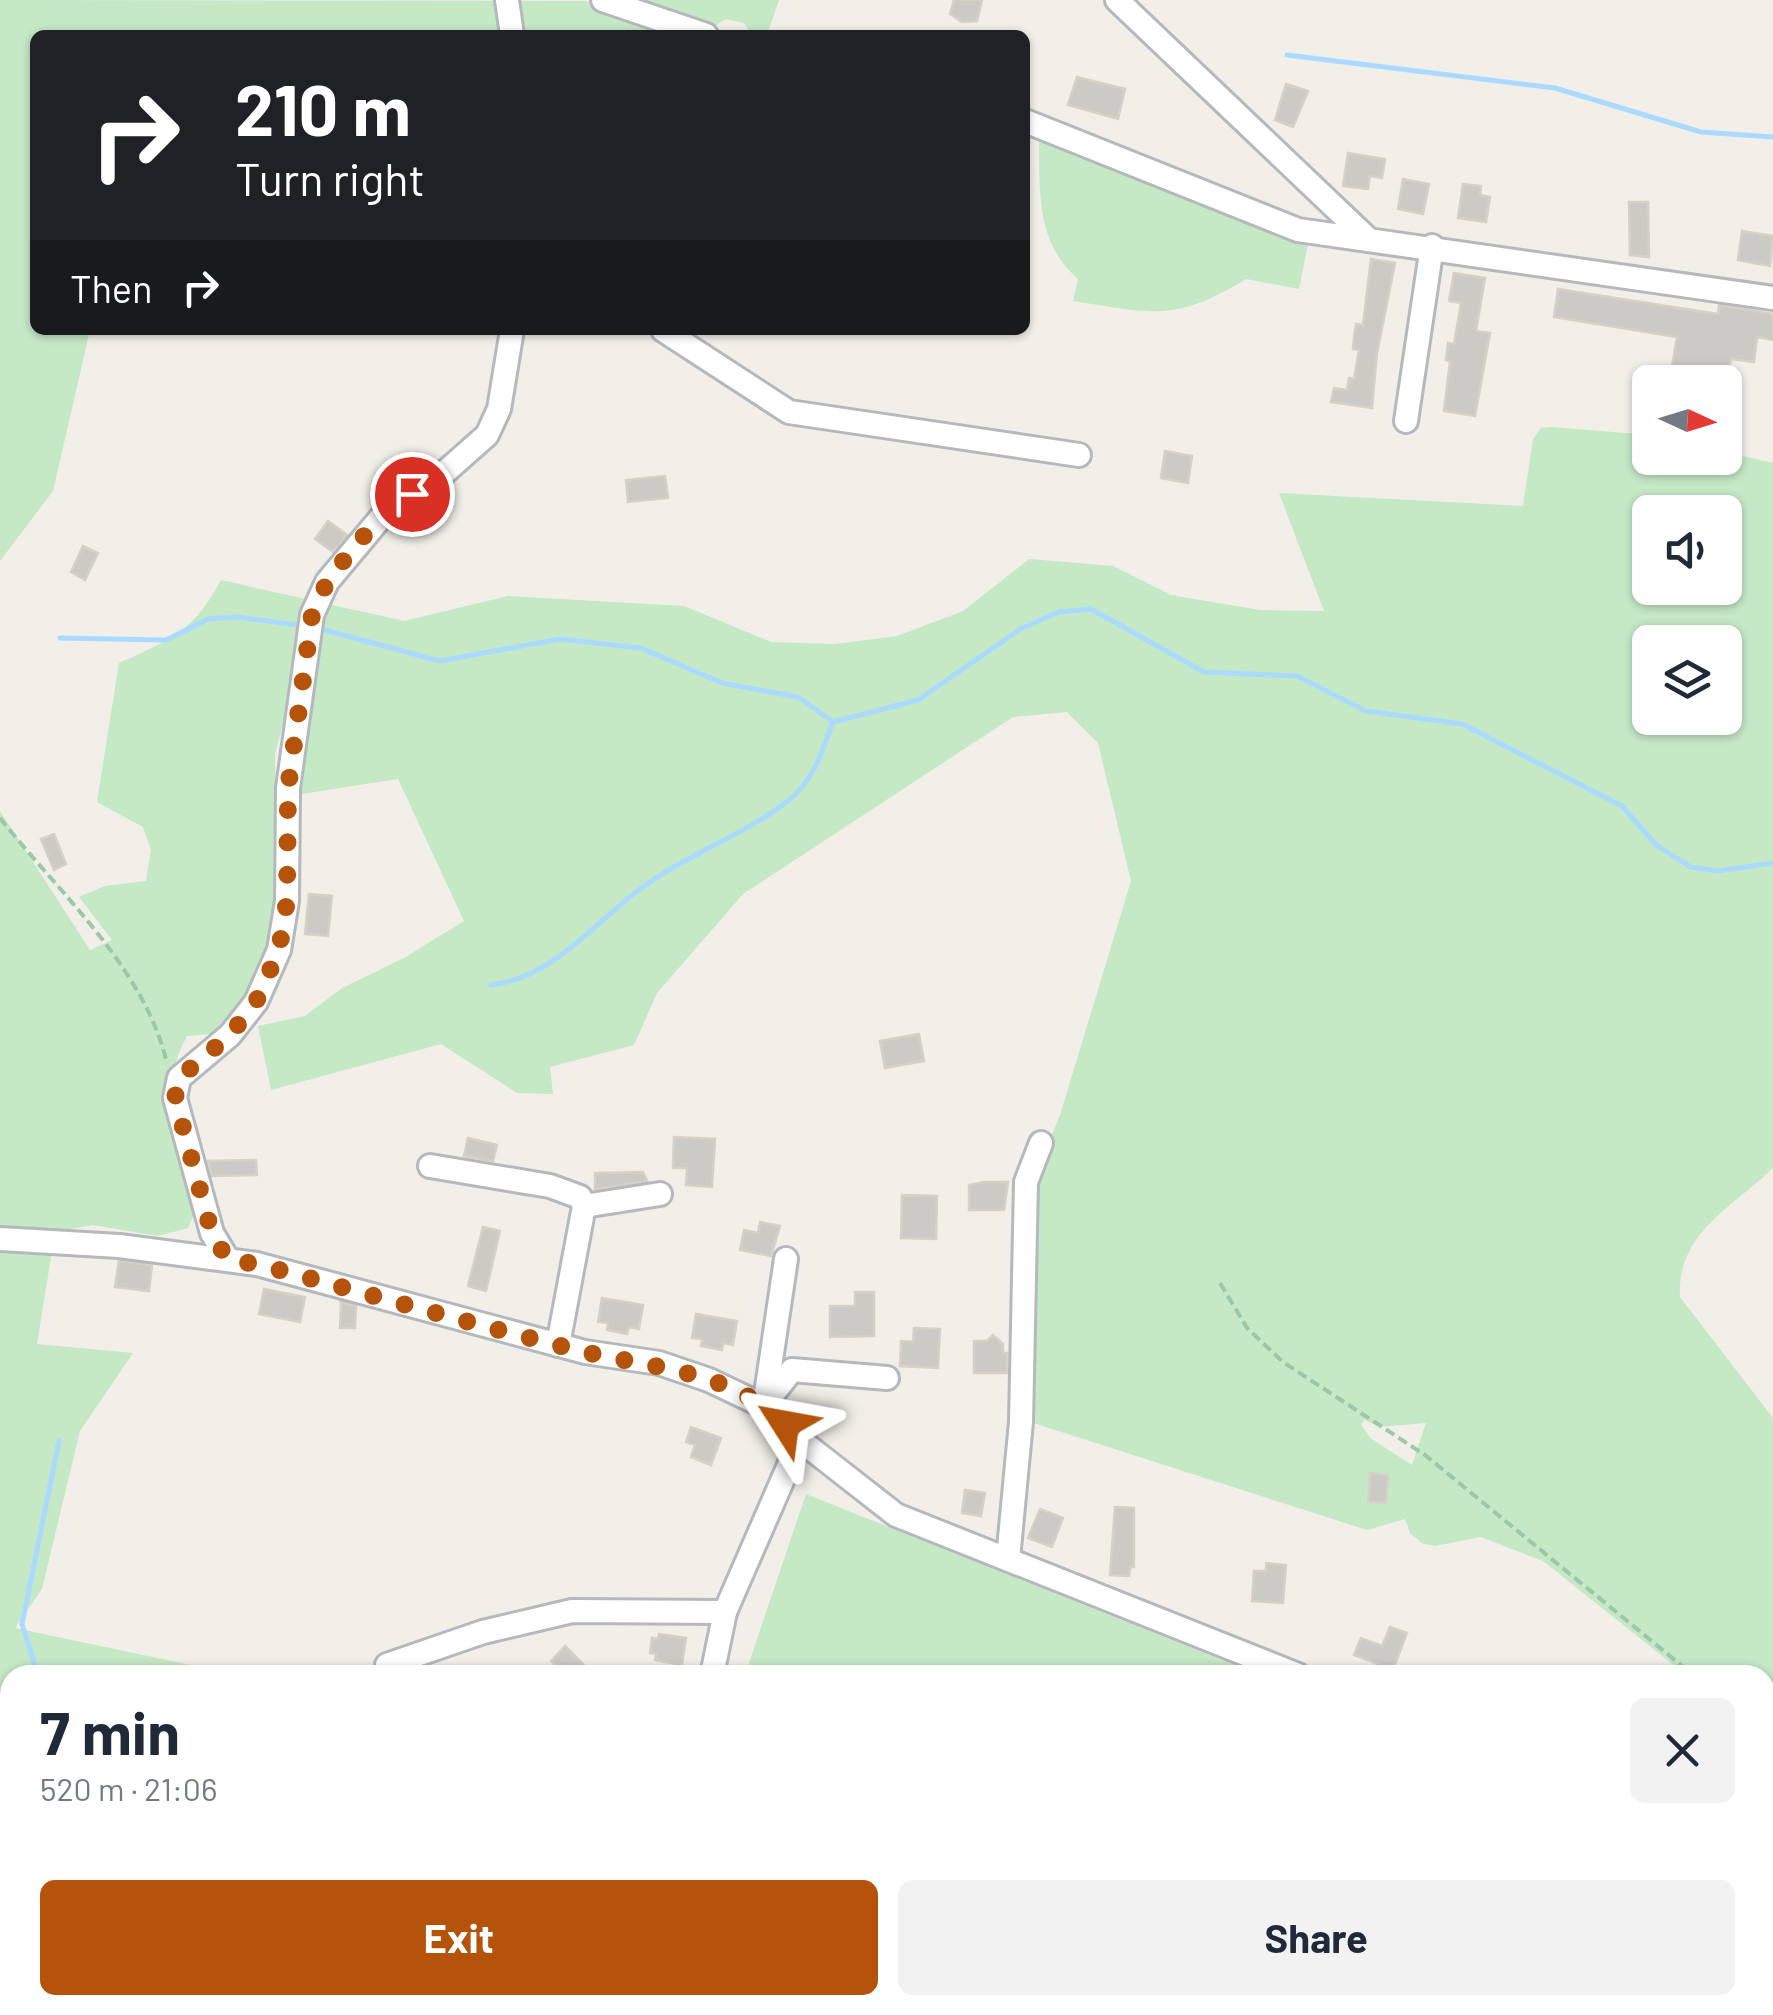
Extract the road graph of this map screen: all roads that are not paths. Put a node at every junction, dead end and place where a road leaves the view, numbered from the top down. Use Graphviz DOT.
graph roads {
  1 [pos="507,0"];
  2 [pos="603,0"];
  3 [pos="1116,0"];
  4 [pos="511,30"];
  5 [pos="691,30"];
  6 [pos="1030,124"];
  7 [pos="1369,240"];
  8 [pos="1432,246"];
  9 [pos="1773,298"];
  10 [pos="511,335"];
  11 [pos="671,335"];
  12 [pos="1406,421"];
  13 [pos="1080,455"];
  14 [pos="1041,1144"];
  15 [pos="430,1166"];
  16 [pos="660,1194"];
  17 [pos="584,1206"];
  18 [pos="0,1239"];
  19 [pos="786,1259"];
  20 [pos="228,1260"];
  21 [pos="558,1344"];
  22 [pos="887,1378"];
  23 [pos="764,1406"];
  24 [pos="800,1440"];
  25 [pos="1008,1559"];
  26 [pos="724,1612"];
  27 [pos="387,1665"];
  28 [pos="714,1665"];
  29 [pos="1273,1665"];
  1 -- 4 [label="street"];
  2 -- 5 [label="street"];
  3 -- 7 [label="street"];
  6 -- 7 [label="street"];
  7 -- 8 [label="street"];
  8 -- 9 [label="street"];
  8 -- 12 [label="street"];
  10 -- 20 [label="street"];
  11 -- 13 [label="street"];
  14 -- 25 [label="street"];
  15 -- 17 [label="street"];
  16 -- 17 [label="street"];
  17 -- 21 [label="street"];
  18 -- 20 [label="street"];
  19 -- 23 [label="street"];
  20 -- 21 [label="street"];
  21 -- 23 [label="street"];
  22 -- 23 [label="street"];
  23 -- 24 [label="street"];
  24 -- 25 [label="street"];
  24 -- 26 [label="street"];
  25 -- 29 [label="street"];
  26 -- 27 [label="street"];
  26 -- 28 [label="street"];
}
